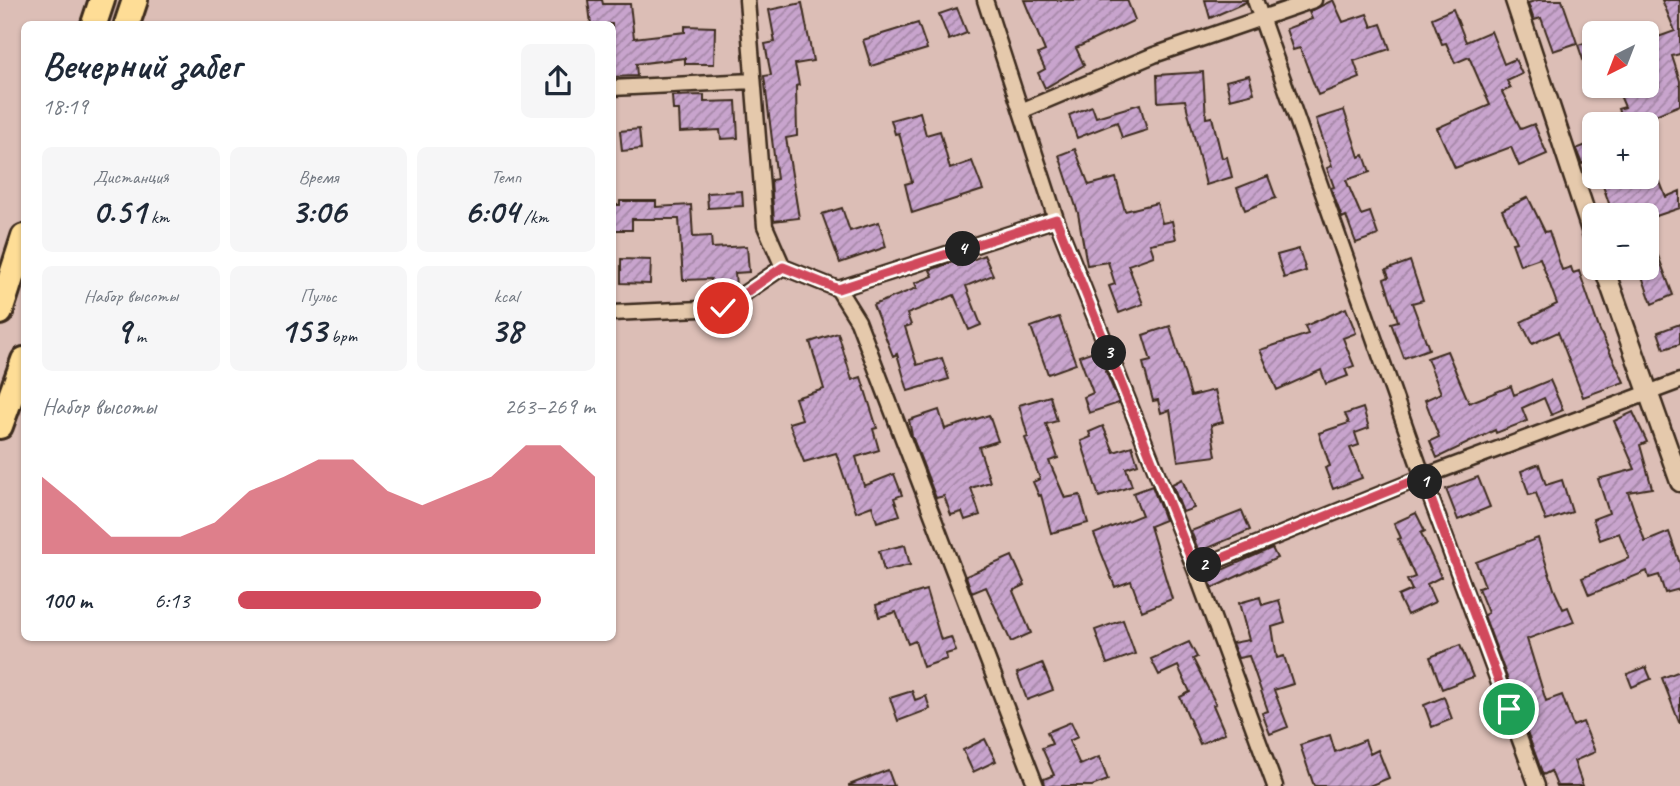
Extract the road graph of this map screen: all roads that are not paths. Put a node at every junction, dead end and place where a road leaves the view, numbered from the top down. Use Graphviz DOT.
graph roads {
  1 [pos="102,0"];
  2 [pos="135,0"];
  3 [pos="747,0"];
  4 [pos="985,0"];
  5 [pos="1255,0"];
  6 [pos="1314,0"];
  7 [pos="1515,0"];
  8 [pos="1262,20"];
  9 [pos="95,21"];
  10 [pos="128,21"];
  11 [pos="753,81"];
  12 [pos="616,88"];
  13 [pos="1021,111"];
  14 [pos="1582,203"];
  15 [pos="1056,219"];
  16 [pos="21,246"];
  17 [pos="783,267"];
  18 [pos="1608,280"];
  19 [pos="838,289"];
  20 [pos="0,312"];
  21 [pos="616,313"];
  22 [pos="21,368"];
  23 [pos="1680,381"];
  24 [pos="1647,393"];
  25 [pos="0,426"];
  26 [pos="1423,477"];
  27 [pos="1680,482"];
  28 [pos="1195,569"];
  29 [pos="1036,786"];
  30 [pos="1275,786"];
  31 [pos="1537,786"];
  1 -- 9 [label="highway"];
  2 -- 10 [label="highway"];
  3 -- 11 [label="street"];
  4 -- 13 [label="street"];
  5 -- 8 [label="street"];
  6 -- 8 [label="street"];
  7 -- 14 [label="street"];
  8 -- 13 [label="street"];
  8 -- 26 [label="street"];
  11 -- 12 [label="street"];
  11 -- 17 [label="street"];
  13 -- 15 [label="street"];
  15 -- 19 [label="street"];
  15 -- 28 [label="street"];
  16 -- 20 [label="highway"];
  17 -- 19 [label="street"];
  17 -- 21 [label="street"];
  18 -- 24 [label="street"];
  19 -- 29 [label="street"];
  22 -- 25 [label="highway"];
  23 -- 24 [label="street"];
  24 -- 26 [label="street"];
  24 -- 27 [label="street"];
  26 -- 28 [label="street"];
  26 -- 31 [label="street"];
  28 -- 30 [label="street"];
}
